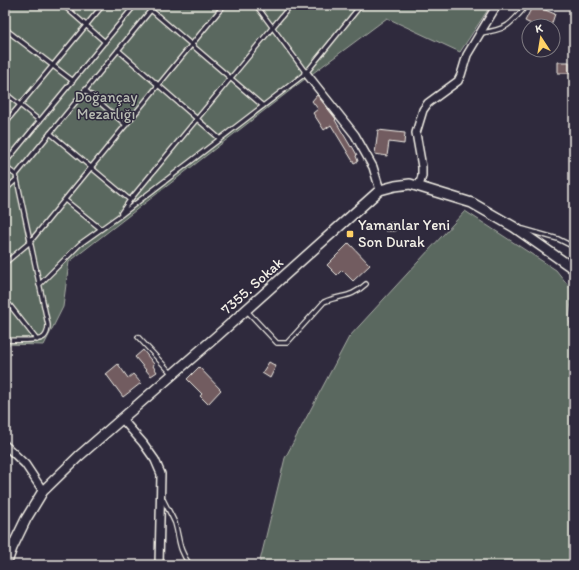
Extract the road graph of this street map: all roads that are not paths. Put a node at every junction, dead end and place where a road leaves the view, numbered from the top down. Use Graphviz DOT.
graph roads {
  1 [pos="63,5"];
  2 [pos="103,5"];
  3 [pos="135,5"];
  4 [pos="155,5"];
  5 [pos="224,5"];
  6 [pos="256,5"];
  7 [pos="291,5"];
  8 [pos="360,5"];
  9 [pos="497,5"];
  10 [pos="527,5"];
  11 [pos="151,10"];
  12 [pos="86,25"];
  13 [pos="272,28"];
  14 [pos="5,29"];
  15 [pos="480,33"];
  16 [pos="105,42"];
  17 [pos="192,45"];
  18 [pos="118,50"];
  19 [pos="53,65"];
  20 [pos="306,73"];
  21 [pos="230,78"];
  22 [pos="73,81"];
  23 [pos="158,85"];
  24 [pos="85,90"];
  25 [pos="5,93"];
  26 [pos="20,104"];
  27 [pos="263,106"];
  28 [pos="197,119"];
  29 [pos="40,121"];
  30 [pos="5,123"];
  31 [pos="126,125"];
  32 [pos="50,133"];
  33 [pos="220,139"];
  34 [pos="5,163"];
  35 [pos="5,167"];
  36 [pos="91,168"];
  37 [pos="16,177"];
  38 [pos="419,186"];
  39 [pos="5,190"];
  40 [pos="380,190"];
  41 [pos="65,200"];
  42 [pos="130,200"];
  43 [pos="118,217"];
  44 [pos="514,227"];
  45 [pos="101,229"];
  46 [pos="30,242"];
  47 [pos="574,247"];
  48 [pos="5,262"];
  49 [pos="574,269"];
  50 [pos="366,284"];
  51 [pos="39,285"];
  52 [pos="5,299"];
  53 [pos="246,310"];
  54 [pos="138,337"];
  55 [pos="5,340"];
  56 [pos="37,340"];
  57 [pos="173,375"];
  58 [pos="122,419"];
  59 [pos="5,444"];
  60 [pos="44,491"];
  61 [pos="161,494"];
  62 [pos="6,565"];
  63 [pos="159,565"];
  64 [pos="190,565"];
  1 -- 12 [label="lane"];
  2 -- 12 [label="lane"];
  3 -- 16 [label="lane"];
  4 -- 11 [label="lane"];
  5 -- 17 [label="lane"];
  6 -- 13 [label="lane"];
  7 -- 13 [label="lane"];
  8 -- 20 [label="lane"];
  9 -- 15 [label="street"];
  10 -- 15 [label="lane"];
  11 -- 17 [label="lane"];
  11 -- 18 [label="lane"];
  12 -- 16 [label="lane"];
  12 -- 19 [label="lane"];
  13 -- 20 [label="lane"];
  13 -- 21 [label="lane"];
  14 -- 19 [label="lane"];
  15 -- 38 [label="street"];
  16 -- 22 [label="lane"];
  17 -- 21 [label="lane"];
  17 -- 23 [label="lane"];
  18 -- 23 [label="lane"];
  18 -- 24 [label="lane"];
  19 -- 22 [label="lane"];
  19 -- 26 [label="lane"];
  20 -- 27 [label="lane"];
  20 -- 40 [label="street"];
  21 -- 27 [label="lane"];
  21 -- 28 [label="lane"];
  22 -- 29 [label="lane"];
  23 -- 28 [label="lane"];
  23 -- 31 [label="lane"];
  24 -- 31 [label="lane"];
  24 -- 32 [label="lane"];
  25 -- 26 [label="lane"];
  26 -- 29 [label="lane"];
  26 -- 30 [label="lane"];
  27 -- 33 [label="lane"];
  28 -- 33 [label="lane"];
  28 -- 42 [label="lane"];
  29 -- 34 [label="lane"];
  31 -- 36 [label="lane"];
  32 -- 36 [label="lane"];
  32 -- 37 [label="lane"];
  33 -- 43 [label="lane"];
  35 -- 37 [label="lane"];
  36 -- 41 [label="lane"];
  36 -- 42 [label="lane"];
  37 -- 39 [label="lane"];
  37 -- 46 [label="lane"];
  38 -- 40 [label="street, 7355. Sokak"];
  38 -- 44 [label="street, 7355. Sokak"];
  40 -- 53 [label="street, 7355. Sokak"];
  41 -- 45 [label="lane"];
  41 -- 46 [label="lane"];
  42 -- 43 [label="lane"];
  43 -- 45 [label="lane"];
  44 -- 47 [label="lane"];
  44 -- 49 [label="street, 7355. Sokak"];
  45 -- 51 [label="lane"];
  46 -- 48 [label="lane"];
  46 -- 51 [label="lane"];
  50 -- 53 [label="lane"];
  51 -- 56 [label="lane"];
  52 -- 56 [label="lane"];
  53 -- 57 [label="street, 7355. Sokak"];
  54 -- 57 [label="lane"];
  55 -- 56 [label="lane"];
  57 -- 58 [label="street, 7355. Sokak"];
  58 -- 60 [label="street, 7355. Sokak"];
  58 -- 61 [label="street"];
  59 -- 60 [label="street"];
  60 -- 62 [label="street, 7355. Sokak"];
  61 -- 63 [label="street"];
  61 -- 64 [label="lane"];
}
